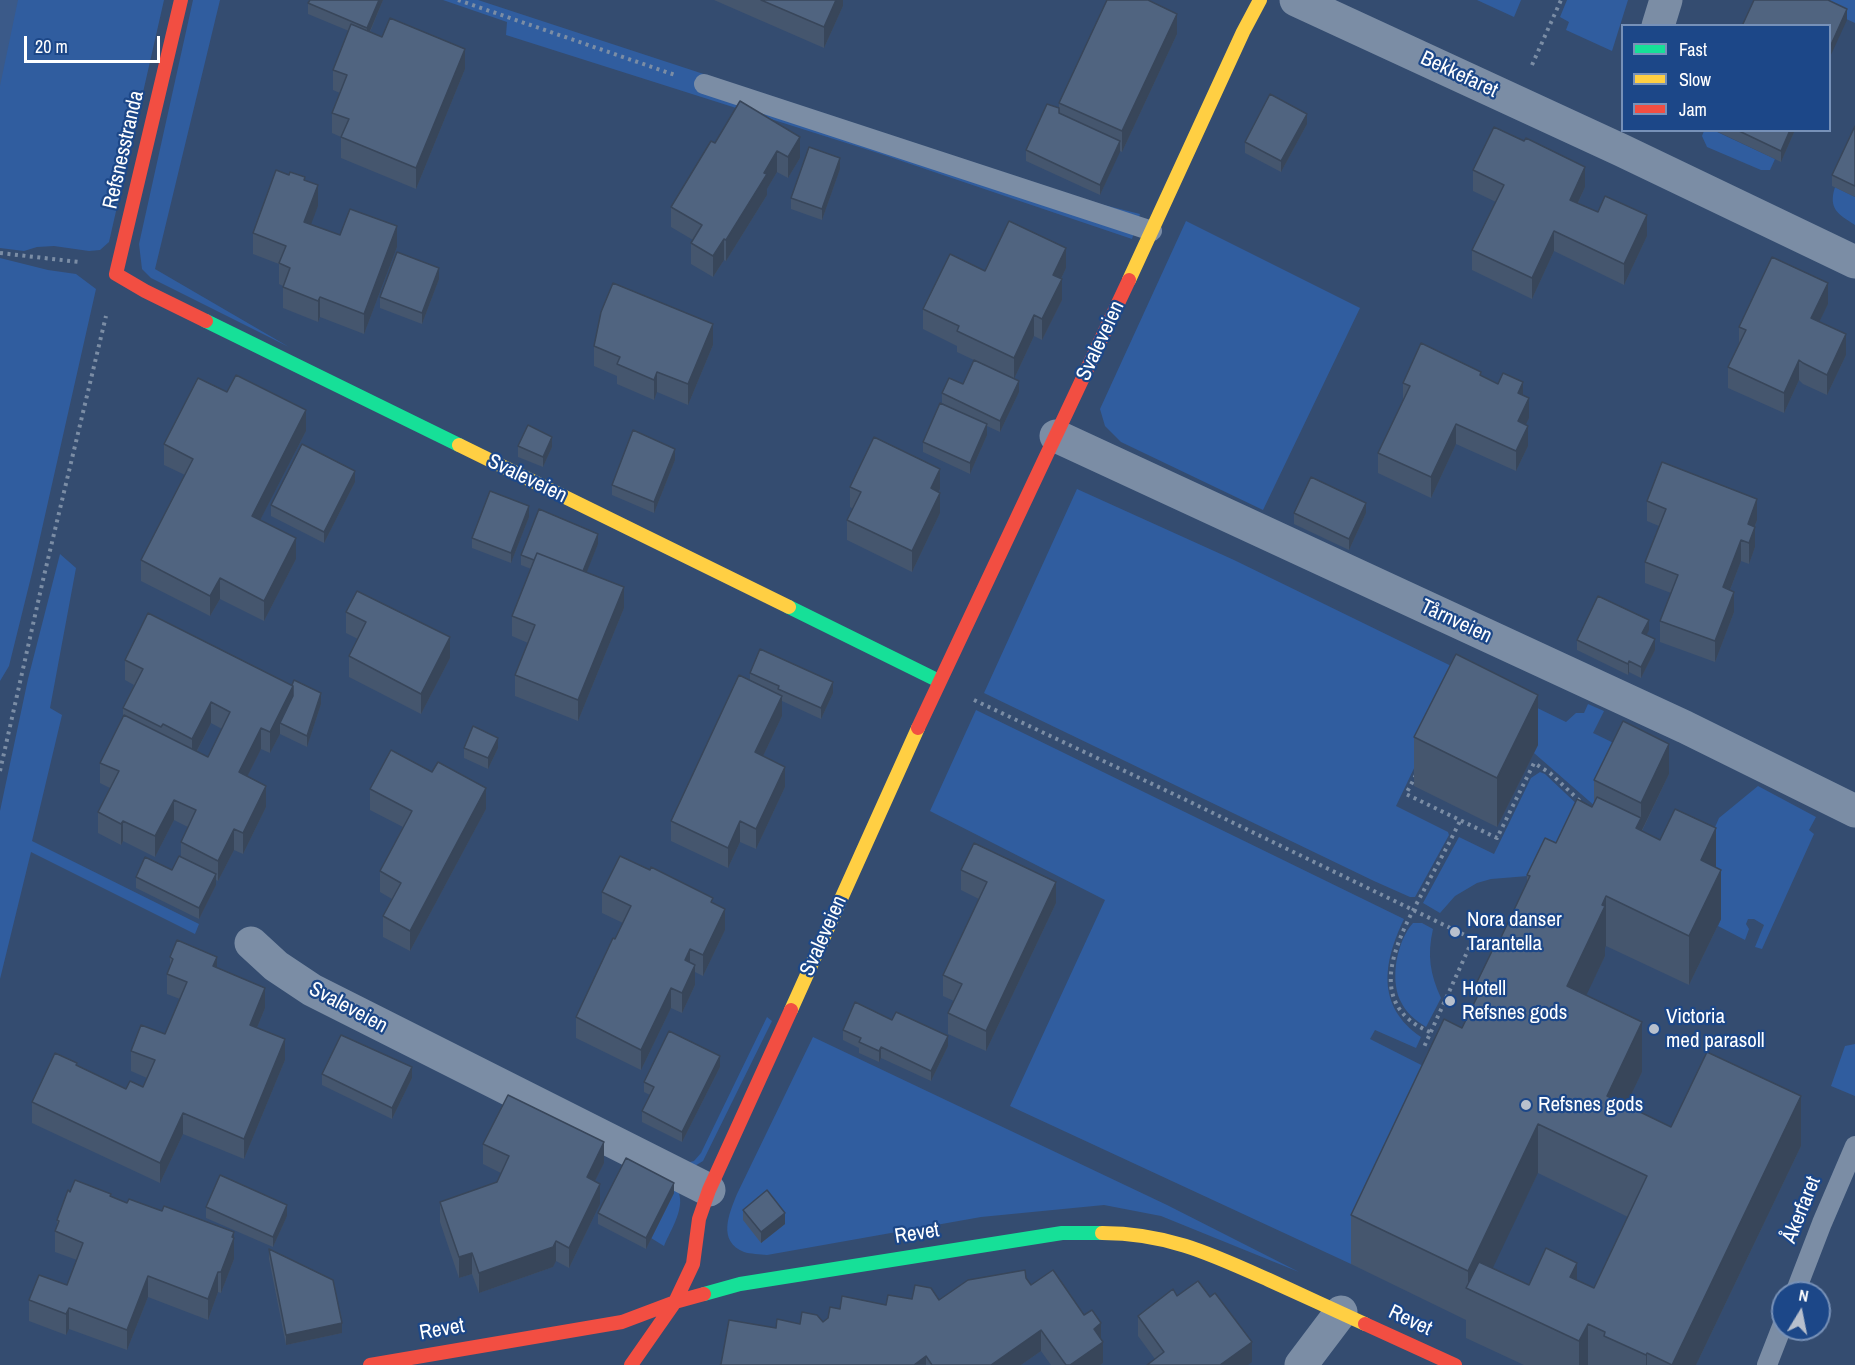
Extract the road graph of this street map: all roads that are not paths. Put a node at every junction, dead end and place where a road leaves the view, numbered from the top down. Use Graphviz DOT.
graph roads {
  1 [pos="181,0"];
  2 [pos="1260,0"];
  3 [pos="1296,0"];
  4 [pos="1665,0"];
  5 [pos="1659,24"];
  6 [pos="704,84"];
  7 [pos="1624,140"];
  8 [pos="1152,231"];
  9 [pos="1855,262"];
  10 [pos="116,274"];
  11 [pos="1056,436"];
  12 [pos="939,681"];
  13 [pos="1855,811"];
  14 [pos="251,944"];
  15 [pos="1855,1146"];
  16 [pos="709,1190"];
  17 [pos="1800,1281"];
  18 [pos="675,1302"];
  19 [pos="1341,1312"];
  20 [pos="1776,1341"];
  21 [pos="370,1365"];
  22 [pos="631,1365"];
  23 [pos="1301,1365"];
  24 [pos="1455,1365"];
  25 [pos="1767,1365"];
  1 -- 10 [label="street, Refsnesstranda"];
  2 -- 8 [label="street, Svaleveien"];
  3 -- 7 [label="street, Bekkefaret"];
  4 -- 5 [label="street"];
  6 -- 8 [label="lane"];
  7 -- 9 [label="street, Bekkefaret"];
  8 -- 11 [label="street, Svaleveien"];
  10 -- 12 [label="street, Svaleveien"];
  11 -- 12 [label="street, Svaleveien"];
  11 -- 13 [label="street, Tårnveien"];
  12 -- 16 [label="street, Svaleveien"];
  14 -- 16 [label="street, Svaleveien"];
  15 -- 17 [label="lane, Åkerfaret"];
  16 -- 18 [label="street, Svaleveien"];
  18 -- 19 [label="street, Revet"];
  18 -- 21 [label="street, Revet"];
  18 -- 22 [label="street, Svaleveien"];
  19 -- 23 [label="street"];
  19 -- 24 [label="street, Revet"];
  20 -- 25 [label="lane"];
}
